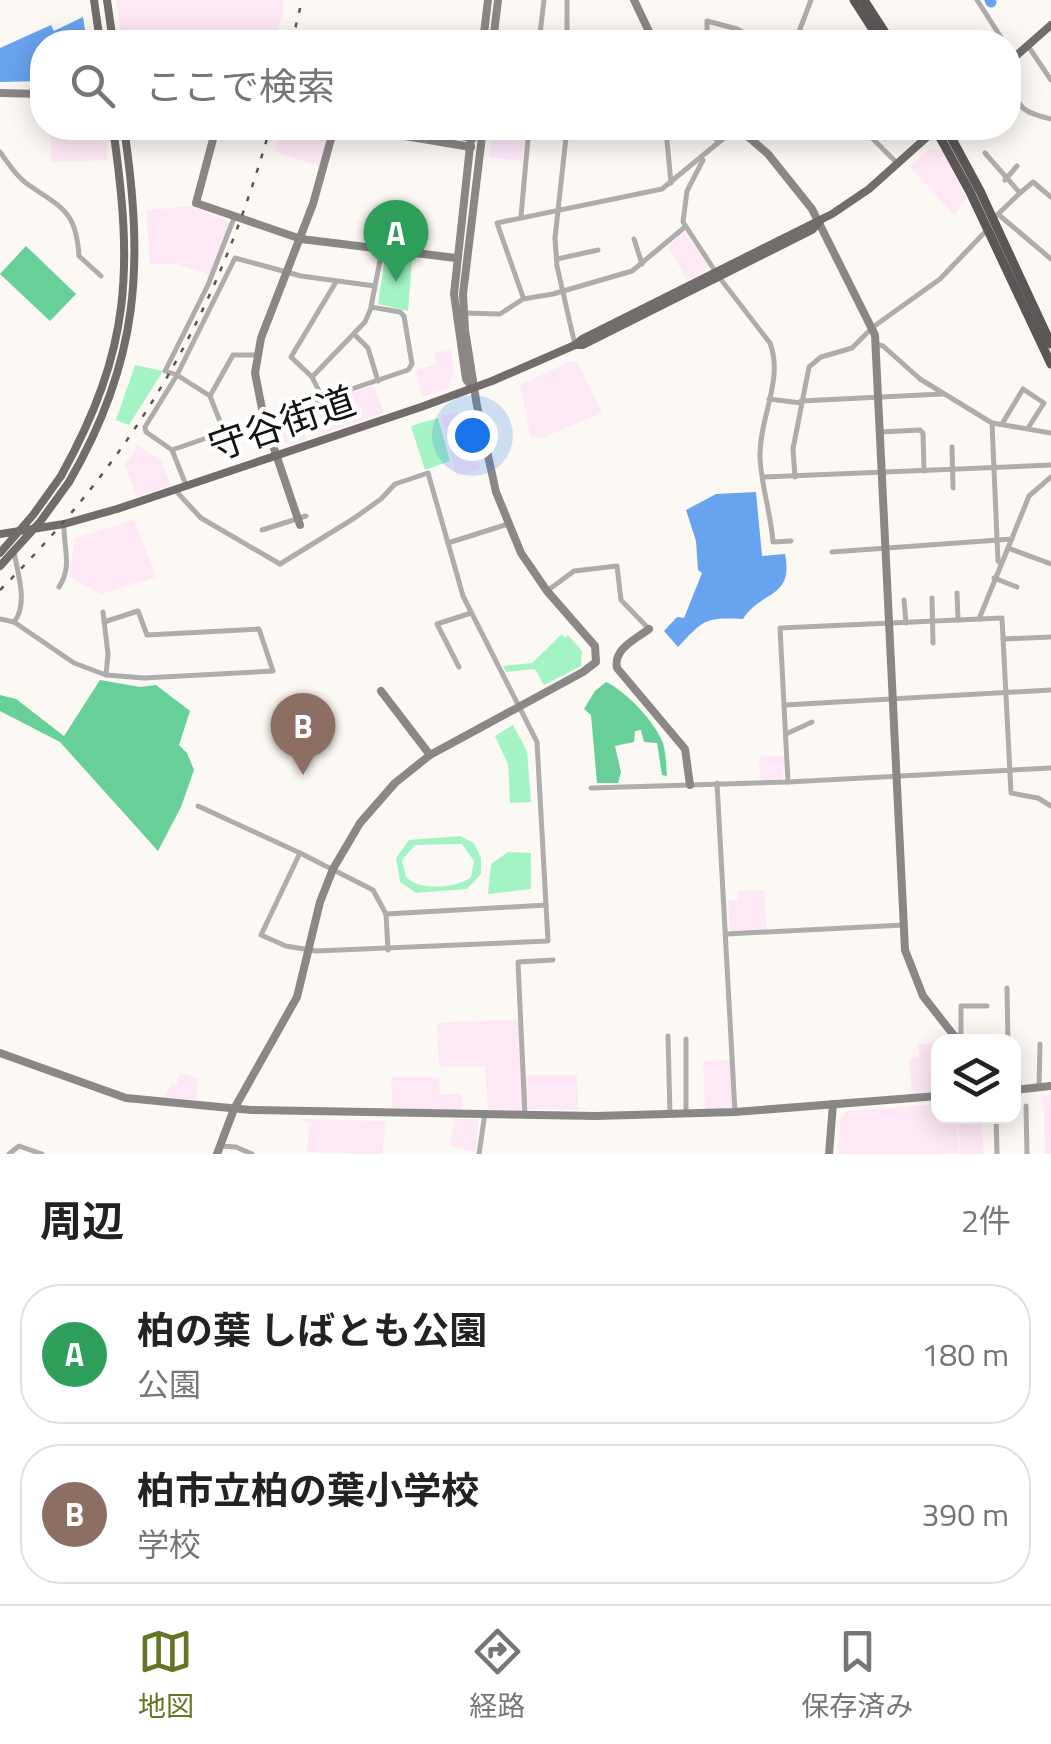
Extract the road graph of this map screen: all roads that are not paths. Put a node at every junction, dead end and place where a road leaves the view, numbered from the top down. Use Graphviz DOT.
graph roads {
  1 [pos="94,0"];
  2 [pos="107,0"];
  3 [pos="488,0"];
  4 [pos="498,0"];
  5 [pos="544,0"];
  6 [pos="568,0"];
  7 [pos="634,0"];
  8 [pos="811,0"];
  9 [pos="854,0"];
  10 [pos="864,0"];
  11 [pos="976,0"];
  12 [pos="1051,24"];
  13 [pos="98,30"];
  14 [pos="111,30"];
  15 [pos="484,30"];
  16 [pos="494,30"];
  17 [pos="540,30"];
  18 [pos="568,30"];
  19 [pos="648,30"];
  20 [pos="707,30"];
  21 [pos="739,30"];
  22 [pos="800,30"];
  23 [pos="874,30"];
  24 [pos="883,30"];
  25 [pos="996,30"];
  26 [pos="1028,46"];
  27 [pos="1021,50"];
  28 [pos="1051,80"];
  29 [pos="0,93"];
  30 [pos="30,94"];
  31 [pos="1021,109"];
  32 [pos="1051,119"];
  33 [pos="115,140"];
  34 [pos="125,140"];
  35 [pos="213,140"];
  36 [pos="331,140"];
  37 [pos="471,140"];
  38 [pos="476,140"];
  39 [pos="481,140"];
  40 [pos="528,140"];
  41 [pos="567,140"];
  42 [pos="717,140"];
  43 [pos="722,140"];
  44 [pos="751,140"];
  45 [pos="874,140"];
  46 [pos="923,140"];
  47 [pos="942,140"];
  48 [pos="953,140"];
  49 [pos="666,141"];
  50 [pos="481,143"];
  51 [pos="718,143"];
  52 [pos="0,152"];
  53 [pos="984,153"];
  54 [pos="701,158"];
  55 [pos="898,164"];
  56 [pos="1017,166"];
  57 [pos="1005,180"];
  58 [pos="671,184"];
  59 [pos="1020,193"];
  60 [pos="1051,198"];
  61 [pos="558,209"];
  62 [pos="520,216"];
  63 [pos="996,216"];
  64 [pos="234,218"];
  65 [pos="820,221"];
  66 [pos="685,228"];
  67 [pos="988,229"];
  68 [pos="634,238"];
  69 [pos="301,239"];
  70 [pos="382,250"];
  71 [pos="598,250"];
  72 [pos="456,258"];
  73 [pos="556,259"];
  74 [pos="1051,259"];
  75 [pos="642,264"];
  76 [pos="287,273"];
  77 [pos="716,274"];
  78 [pos="101,276"];
  79 [pos="336,281"];
  80 [pos="375,286"];
  81 [pos="563,292"];
  82 [pos="523,297"];
  83 [pos="371,307"];
  84 [pos="464,313"];
  85 [pos="873,327"];
  86 [pos="354,334"];
  87 [pos="876,344"];
  88 [pos="1051,344"];
  89 [pos="575,346"];
  90 [pos="257,355"];
  91 [pos="1051,364"];
  92 [pos="177,375"];
  93 [pos="312,377"];
  94 [pos="378,381"];
  95 [pos="473,389"];
  96 [pos="942,394"];
  97 [pos="210,396"];
  98 [pos="878,397"];
  99 [pos="323,398"];
  100 [pos="769,398"];
  101 [pos="801,402"];
  102 [pos="264,419"];
  103 [pos="992,422"];
  104 [pos="1002,424"];
  105 [pos="1028,428"];
  106 [pos="224,432"];
  107 [pos="880,432"];
  108 [pos="1051,433"];
  109 [pos="952,447"];
  110 [pos="172,450"];
  111 [pos="276,454"];
  112 [pos="1051,465"];
  113 [pos="995,467"];
  114 [pos="952,469"];
  115 [pos="924,471"];
  116 [pos="882,474"];
  117 [pos="763,477"];
  118 [pos="795,477"];
  119 [pos="1051,477"];
  120 [pos="65,479"];
  121 [pos="186,485"];
  122 [pos="953,488"];
  123 [pos="174,489"];
  124 [pos="301,520"];
  125 [pos="64,524"];
  126 [pos="508,524"];
  127 [pos="262,530"];
  128 [pos="11,533"];
  129 [pos="0,534"];
  130 [pos="1012,540"];
  131 [pos="791,541"];
  132 [pos="998,541"];
  133 [pos="448,543"];
  134 [pos="1008,548"];
  135 [pos="887,550"];
  136 [pos="832,552"];
  137 [pos="0,553"];
  138 [pos="1001,564"];
  139 [pos="1051,564"];
  140 [pos="0,566"];
  141 [pos="994,578"];
  142 [pos="59,587"];
  143 [pos="1018,587"];
  144 [pos="547,591"];
  145 [pos="956,593"];
  146 [pos="932,598"];
  147 [pos="904,600"];
  148 [pos="103,612"];
  149 [pos="471,612"];
  150 [pos="0,619"];
  151 [pos="979,619"];
  152 [pos="958,620"];
  153 [pos="14,622"];
  154 [pos="104,622"];
  155 [pos="933,622"];
  156 [pos="906,623"];
  157 [pos="889,624"];
  158 [pos="649,628"];
  159 [pos="1051,638"];
  160 [pos="1003,639"];
  161 [pos="934,643"];
  162 [pos="459,668"];
  163 [pos="106,676"];
  164 [pos="1051,690"];
  165 [pos="381,691"];
  166 [pos="1005,692"];
  167 [pos="893,700"];
  168 [pos="520,705"];
  169 [pos="785,706"];
  170 [pos="812,722"];
  171 [pos="786,734"];
  172 [pos="430,755"];
  173 [pos="1051,768"];
  174 [pos="1009,769"];
  175 [pos="897,775"];
  176 [pos="788,782"];
  177 [pos="717,784"];
  178 [pos="690,785"];
  179 [pos="591,788"];
  180 [pos="198,806"];
  181 [pos="1051,806"];
  182 [pos="300,854"];
  183 [pos="333,868"];
  184 [pos="546,904"];
  185 [pos="386,914"];
  186 [pos="904,925"];
  187 [pos="726,934"];
  188 [pos="388,950"];
  189 [pos="308,951"];
  190 [pos="553,960"];
  191 [pos="1007,988"];
  192 [pos="987,1006"];
  193 [pos="952,1034"];
  194 [pos="960,1034"];
  195 [pos="1008,1034"];
  196 [pos="668,1036"];
  197 [pos="686,1039"];
  198 [pos="1040,1044"];
  199 [pos="0,1053"];
  200 [pos="1051,1086"];
  201 [pos="1039,1087"];
  202 [pos="1021,1088"];
  203 [pos="931,1097"];
  204 [pos="833,1104"];
  205 [pos="1026,1106"];
  206 [pos="234,1109"];
  207 [pos="735,1112"];
  208 [pos="485,1114"];
  209 [pos="670,1114"];
  210 [pos="686,1114"];
  211 [pos="525,1116"];
  212 [pos="996,1124"];
  213 [pos="218,1150"];
  214 [pos="9,1154"];
  215 [pos="42,1154"];
  216 [pos="252,1154"];
  217 [pos="479,1154"];
  218 [pos="828,1154"];
  219 [pos="997,1154"];
  220 [pos="1028,1154"];
  1 -- 13 [label="main road"];
  2 -- 14 [label="main road"];
  3 -- 15 [label="street"];
  4 -- 16 [label="street"];
  5 -- 17 [label="street"];
  6 -- 18 [label="street"];
  7 -- 19 [label="street"];
  8 -- 22 [label="street"];
  9 -- 23 [label="highway"];
  10 -- 24 [label="highway"];
  11 -- 25 [label="street"];
  12 -- 26 [label="main road"];
  20 -- 21 [label="street"];
  26 -- 27 [label="main road"];
  26 -- 28 [label="street"];
  29 -- 30 [label="street"];
  31 -- 32 [label="street"];
  33 -- 120 [label="main road"];
  34 -- 120 [label="main road"];
  35 -- 64 [label="street"];
  36 -- 69 [label="street"];
  37 -- 72 [label="street"];
  38 -- 50 [label="street"];
  39 -- 50 [label="street"];
  40 -- 62 [label="street"];
  41 -- 61 [label="street"];
  42 -- 51 [label="street"];
  43 -- 51 [label="street"];
  44 -- 65 [label="street"];
  45 -- 55 [label="street"];
  46 -- 55 [label="main road, 守谷街道"];
  47 -- 67 [label="highway"];
  48 -- 63 [label="highway"];
  49 -- 58 [label="street"];
  50 -- 84 [label="street"];
  51 -- 54 [label="street"];
  52 -- 78 [label="street"];
  53 -- 57 [label="street"];
  54 -- 58 [label="street"];
  54 -- 66 [label="street"];
  55 -- 65 [label="main road, 守谷街道"];
  56 -- 57 [label="street"];
  57 -- 59 [label="street"];
  58 -- 61 [label="street"];
  59 -- 60 [label="street"];
  59 -- 63 [label="street"];
  61 -- 62 [label="street"];
  61 -- 73 [label="street"];
  62 -- 82 [label="street"];
  63 -- 74 [label="street"];
  63 -- 88 [label="highway"];
  64 -- 69 [label="street"];
  64 -- 92 [label="street"];
  65 -- 77 [label="main road, 守谷街道"];
  65 -- 85 [label="street"];
  66 -- 75 [label="street"];
  66 -- 77 [label="street"];
  67 -- 85 [label="street"];
  67 -- 91 [label="highway"];
  68 -- 75 [label="street"];
  69 -- 70 [label="street"];
  69 -- 76 [label="street"];
  70 -- 72 [label="street"];
  70 -- 80 [label="street"];
  71 -- 73 [label="street"];
  72 -- 95 [label="street"];
  73 -- 81 [label="street"];
  75 -- 81 [label="street"];
  76 -- 79 [label="street"];
  76 -- 90 [label="street"];
  76 -- 92 [label="street"];
  77 -- 89 [label="main road, 守谷街道"];
  77 -- 100 [label="street"];
  79 -- 80 [label="street"];
  79 -- 93 [label="street"];
  80 -- 83 [label="street"];
  81 -- 84 [label="street"];
  81 -- 89 [label="street"];
  83 -- 86 [label="street"];
  83 -- 94 [label="street"];
  84 -- 95 [label="street"];
  85 -- 87 [label="street"];
  85 -- 101 [label="street"];
  86 -- 93 [label="street"];
  86 -- 94 [label="street"];
  87 -- 96 [label="street"];
  87 -- 98 [label="street"];
  89 -- 95 [label="main road, 守谷街道"];
  90 -- 97 [label="street"];
  90 -- 102 [label="street"];
  92 -- 97 [label="street"];
  92 -- 110 [label="street"];
  93 -- 99 [label="street"];
  94 -- 99 [label="street"];
  95 -- 111 [label="main road, 守谷街道"];
  95 -- 126 [label="street"];
  96 -- 98 [label="street"];
  96 -- 103 [label="street"];
  97 -- 106 [label="street"];
  98 -- 101 [label="street"];
  98 -- 107 [label="street"];
  99 -- 102 [label="street"];
  100 -- 101 [label="street"];
  100 -- 117 [label="street"];
  101 -- 118 [label="street"];
  102 -- 106 [label="street"];
  102 -- 111 [label="street"];
  103 -- 104 [label="street"];
  103 -- 113 [label="street"];
  104 -- 105 [label="street"];
  104 -- 105 [label="street"];
  105 -- 108 [label="street"];
  106 -- 110 [label="street"];
  107 -- 115 [label="street"];
  107 -- 116 [label="street"];
  109 -- 114 [label="street"];
  110 -- 121 [label="street"];
  111 -- 121 [label="main road, 守谷街道"];
  111 -- 124 [label="street"];
  112 -- 113 [label="street"];
  113 -- 114 [label="street"];
  113 -- 132 [label="street"];
  114 -- 115 [label="street"];
  114 -- 122 [label="street"];
  115 -- 116 [label="street"];
  116 -- 118 [label="street"];
  116 -- 135 [label="street"];
  117 -- 118 [label="street"];
  117 -- 131 [label="street"];
  119 -- 130 [label="street"];
  120 -- 137 [label="main road, bridge"];
  120 -- 140 [label="main road, bridge"];
  121 -- 123 [label="main road, 守谷街道"];
  123 -- 125 [label="main road, 守谷街道"];
  123 -- 133 [label="street"];
  124 -- 127 [label="street"];
  125 -- 128 [label="main road, 守谷街道"];
  125 -- 142 [label="street"];
  126 -- 133 [label="street"];
  126 -- 144 [label="street"];
  128 -- 129 [label="main road, 守谷街道"];
  128 -- 153 [label="street"];
  130 -- 132 [label="street"];
  130 -- 134 [label="street"];
  132 -- 135 [label="street"];
  132 -- 138 [label="street"];
  133 -- 149 [label="street"];
  134 -- 138 [label="street"];
  134 -- 139 [label="street"];
  135 -- 136 [label="street"];
  135 -- 157 [label="street"];
  138 -- 141 [label="street"];
  141 -- 143 [label="street"];
  141 -- 151 [label="street"];
  144 -- 158 [label="street"];
  144 -- 168 [label="street"];
  145 -- 152 [label="street"];
  146 -- 155 [label="street"];
  147 -- 156 [label="street"];
  148 -- 154 [label="street"];
  149 -- 162 [label="street"];
  149 -- 168 [label="street"];
  150 -- 153 [label="street"];
  151 -- 152 [label="street"];
  151 -- 160 [label="street"];
  152 -- 155 [label="street"];
  153 -- 163 [label="street"];
  154 -- 163 [label="street"];
  154 -- 163 [label="street"];
  155 -- 156 [label="street"];
  155 -- 161 [label="street"];
  156 -- 157 [label="street"];
  157 -- 167 [label="street"];
  157 -- 169 [label="street"];
  158 -- 178 [label="street"];
  159 -- 160 [label="street"];
  160 -- 166 [label="street"];
  164 -- 166 [label="street"];
  165 -- 172 [label="street"];
  166 -- 167 [label="street"];
  166 -- 174 [label="street"];
  167 -- 169 [label="street"];
  167 -- 175 [label="street"];
  168 -- 172 [label="street"];
  168 -- 184 [label="street"];
  169 -- 171 [label="street"];
  170 -- 171 [label="street"];
  171 -- 176 [label="street"];
  172 -- 183 [label="street"];
  173 -- 174 [label="street"];
  174 -- 175 [label="street"];
  174 -- 181 [label="street"];
  175 -- 176 [label="street"];
  175 -- 186 [label="street"];
  176 -- 177 [label="street"];
  177 -- 178 [label="street"];
  177 -- 187 [label="street"];
  178 -- 179 [label="street"];
  180 -- 182 [label="street"];
  182 -- 183 [label="street"];
  182 -- 189 [label="street"];
  183 -- 185 [label="street"];
  183 -- 189 [label="street"];
  184 -- 185 [label="street"];
  184 -- 188 [label="street"];
  185 -- 188 [label="street"];
  186 -- 187 [label="street"];
  186 -- 193 [label="street"];
  187 -- 207 [label="street"];
  188 -- 189 [label="street"];
  189 -- 206 [label="street"];
  190 -- 211 [label="street"];
  191 -- 195 [label="street"];
  192 -- 194 [label="street"];
  196 -- 209 [label="street"];
  197 -- 210 [label="street"];
  198 -- 201 [label="street"];
  199 -- 206 [label="street"];
  200 -- 201 [label="street"];
  201 -- 202 [label="street"];
  203 -- 204 [label="street"];
  204 -- 207 [label="street"];
  204 -- 218 [label="street"];
  205 -- 220 [label="street"];
  206 -- 208 [label="street"];
  206 -- 213 [label="street"];
  207 -- 210 [label="street"];
  208 -- 211 [label="street"];
  208 -- 217 [label="street"];
  209 -- 210 [label="street"];
  209 -- 211 [label="street"];
  212 -- 219 [label="street"];
  213 -- 216 [label="street"];
  214 -- 215 [label="street"];
}
